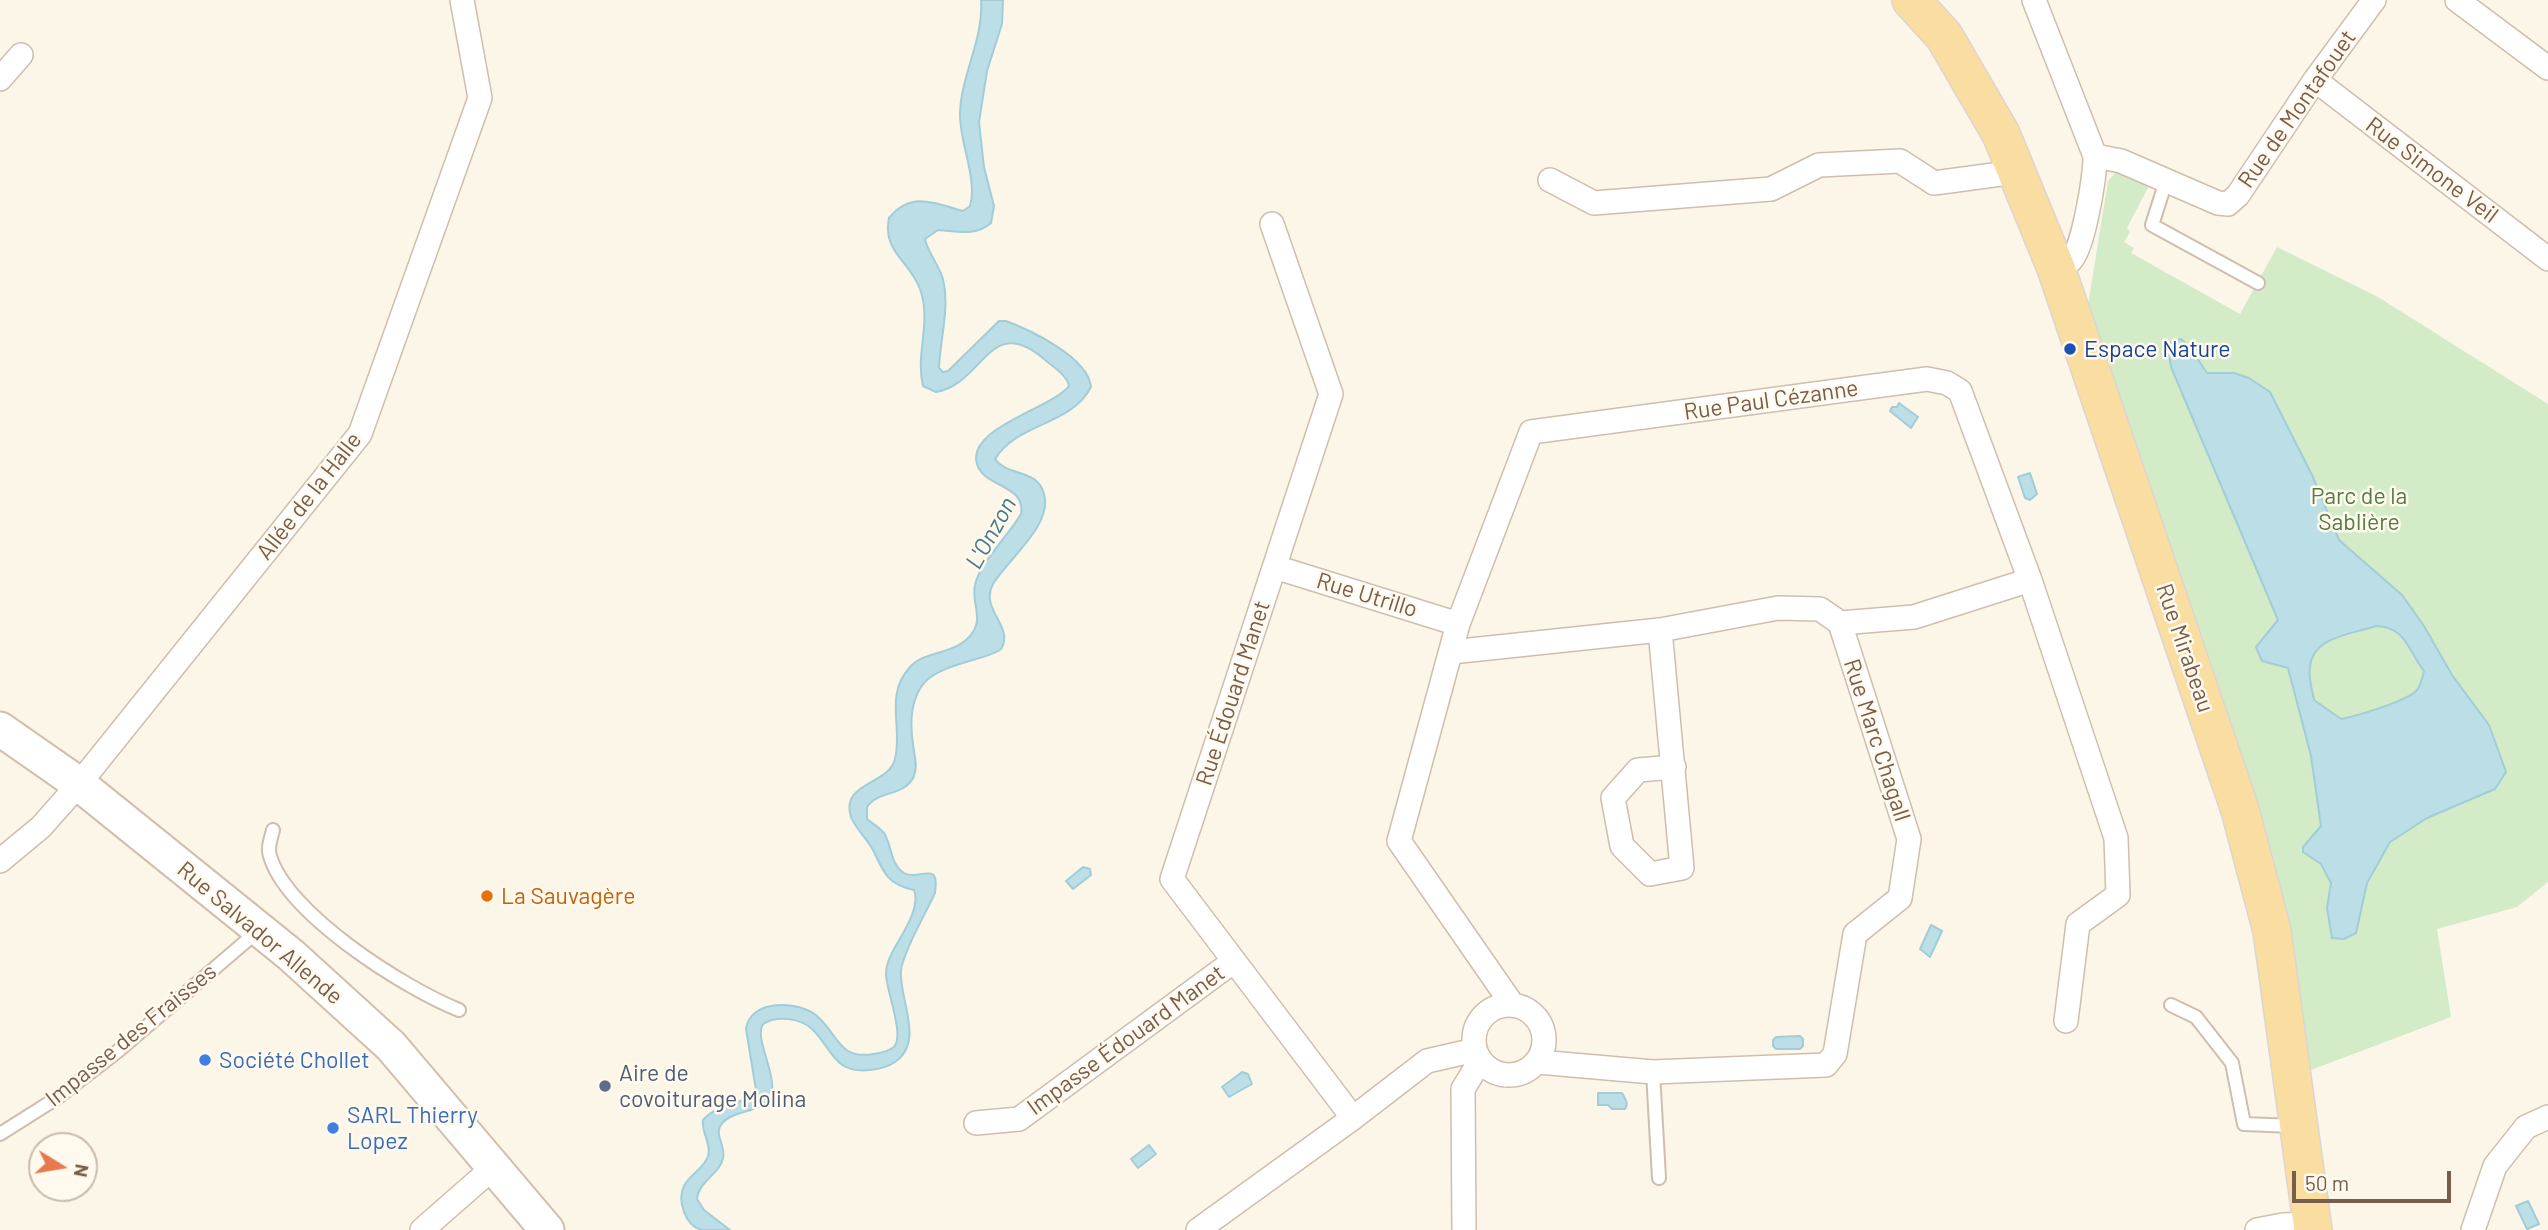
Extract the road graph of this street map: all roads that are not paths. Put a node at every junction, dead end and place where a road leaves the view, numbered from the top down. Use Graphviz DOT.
graph roads {
  1 [pos="462,0"];
  2 [pos="1911,0"];
  3 [pos="2034,0"];
  4 [pos="2374,0"];
  5 [pos="2457,0"];
  6 [pos="21,55"];
  7 [pos="2548,68"];
  8 [pos="0,79"];
  9 [pos="2315,80"];
  10 [pos="2095,156"];
  11 [pos="2016,172"];
  12 [pos="1550,180"];
  13 [pos="2166,181"];
  14 [pos="1272,223"];
  15 [pos="2548,259"];
  16 [pos="2056,268"];
  17 [pos="2258,283"];
  18 [pos="1275,567"];
  19 [pos="2030,580"];
  20 [pos="1840,623"];
  21 [pos="1458,624"];
  22 [pos="1660,630"];
  23 [pos="1451,652"];
  24 [pos="0,729"];
  25 [pos="1674,767"];
  26 [pos="79,785"];
  27 [pos="273,830"];
  28 [pos="0,861"];
  29 [pos="259,930"];
  30 [pos="1234,961"];
  31 [pos="1512,1004"];
  32 [pos="2171,1005"];
  33 [pos="459,1010"];
  34 [pos="2066,1021"];
  35 [pos="1477,1056"];
  36 [pos="1538,1062"];
  37 [pos="1653,1072"];
  38 [pos="2548,1117"];
  39 [pos="1353,1118"];
  40 [pos="976,1123"];
  41 [pos="2300,1126"];
  42 [pos="0,1134"];
  43 [pos="495,1166"];
  44 [pos="1659,1178"];
  45 [pos="2303,1227"];
  46 [pos="422,1230"];
  47 [pos="547,1230"];
  48 [pos="1198,1230"];
  49 [pos="1464,1230"];
  50 [pos="2257,1230"];
  51 [pos="2473,1230"];
  1 -- 26 [label="street, Allée de la Halle"];
  2 -- 11 [label="main road, Rue Mirabeau"];
  3 -- 10 [label="street"];
  4 -- 9 [label="street, Rue de Montafouet"];
  5 -- 7 [label="street"];
  6 -- 8 [label="street"];
  9 -- 13 [label="street, Rue de Montafouet"];
  9 -- 15 [label="street, Rue Simone Veil"];
  10 -- 13 [label="street, Rue de Montafouet"];
  10 -- 16 [label="street"];
  11 -- 12 [label="street"];
  11 -- 16 [label="main road, Rue Mirabeau"];
  13 -- 17 [label="lane"];
  14 -- 18 [label="street, Rue Édouard Manet"];
  16 -- 41 [label="main road, Rue Mirabeau"];
  18 -- 21 [label="street, Rue Utrillo"];
  18 -- 30 [label="street, Rue Édouard Manet"];
  19 -- 20 [label="street"];
  19 -- 21 [label="street, Rue Paul Cézanne"];
  19 -- 34 [label="street, Rue Paul Cézanne"];
  20 -- 22 [label="street"];
  20 -- 37 [label="street, Rue Marc Chagall"];
  21 -- 23 [label="street, Rue Paul Cézanne"];
  22 -- 23 [label="street"];
  22 -- 25 [label="street"];
  23 -- 31 [label="street, Rue Paul Cézanne"];
  24 -- 26 [label="street, Rue Salvador Allende"];
  25 -- 25 [label="street"];
  26 -- 28 [label="street, Allée de la Halle"];
  26 -- 29 [label="street, Rue Salvador Allende"];
  27 -- 33 [label="lane"];
  29 -- 42 [label="lane, Impasse des Fraisses"];
  29 -- 43 [label="street, Rue Salvador Allende"];
  30 -- 39 [label="street, Rue Édouard Manet"];
  30 -- 40 [label="street, Impasse Édouard Manet"];
  31 -- 35 [label="street"];
  31 -- 36 [label="street"];
  32 -- 41 [label="lane"];
  35 -- 36 [label="street"];
  35 -- 39 [label="street"];
  35 -- 49 [label="street"];
  36 -- 37 [label="street, Rue Marc Chagall"];
  37 -- 44 [label="lane"];
  38 -- 51 [label="street"];
  39 -- 48 [label="street"];
  41 -- 45 [label="main road, Rue Mirabeau"];
  43 -- 46 [label="street"];
  43 -- 47 [label="street, Rue Salvador Allende"];
  45 -- 50 [label="street"];
}
